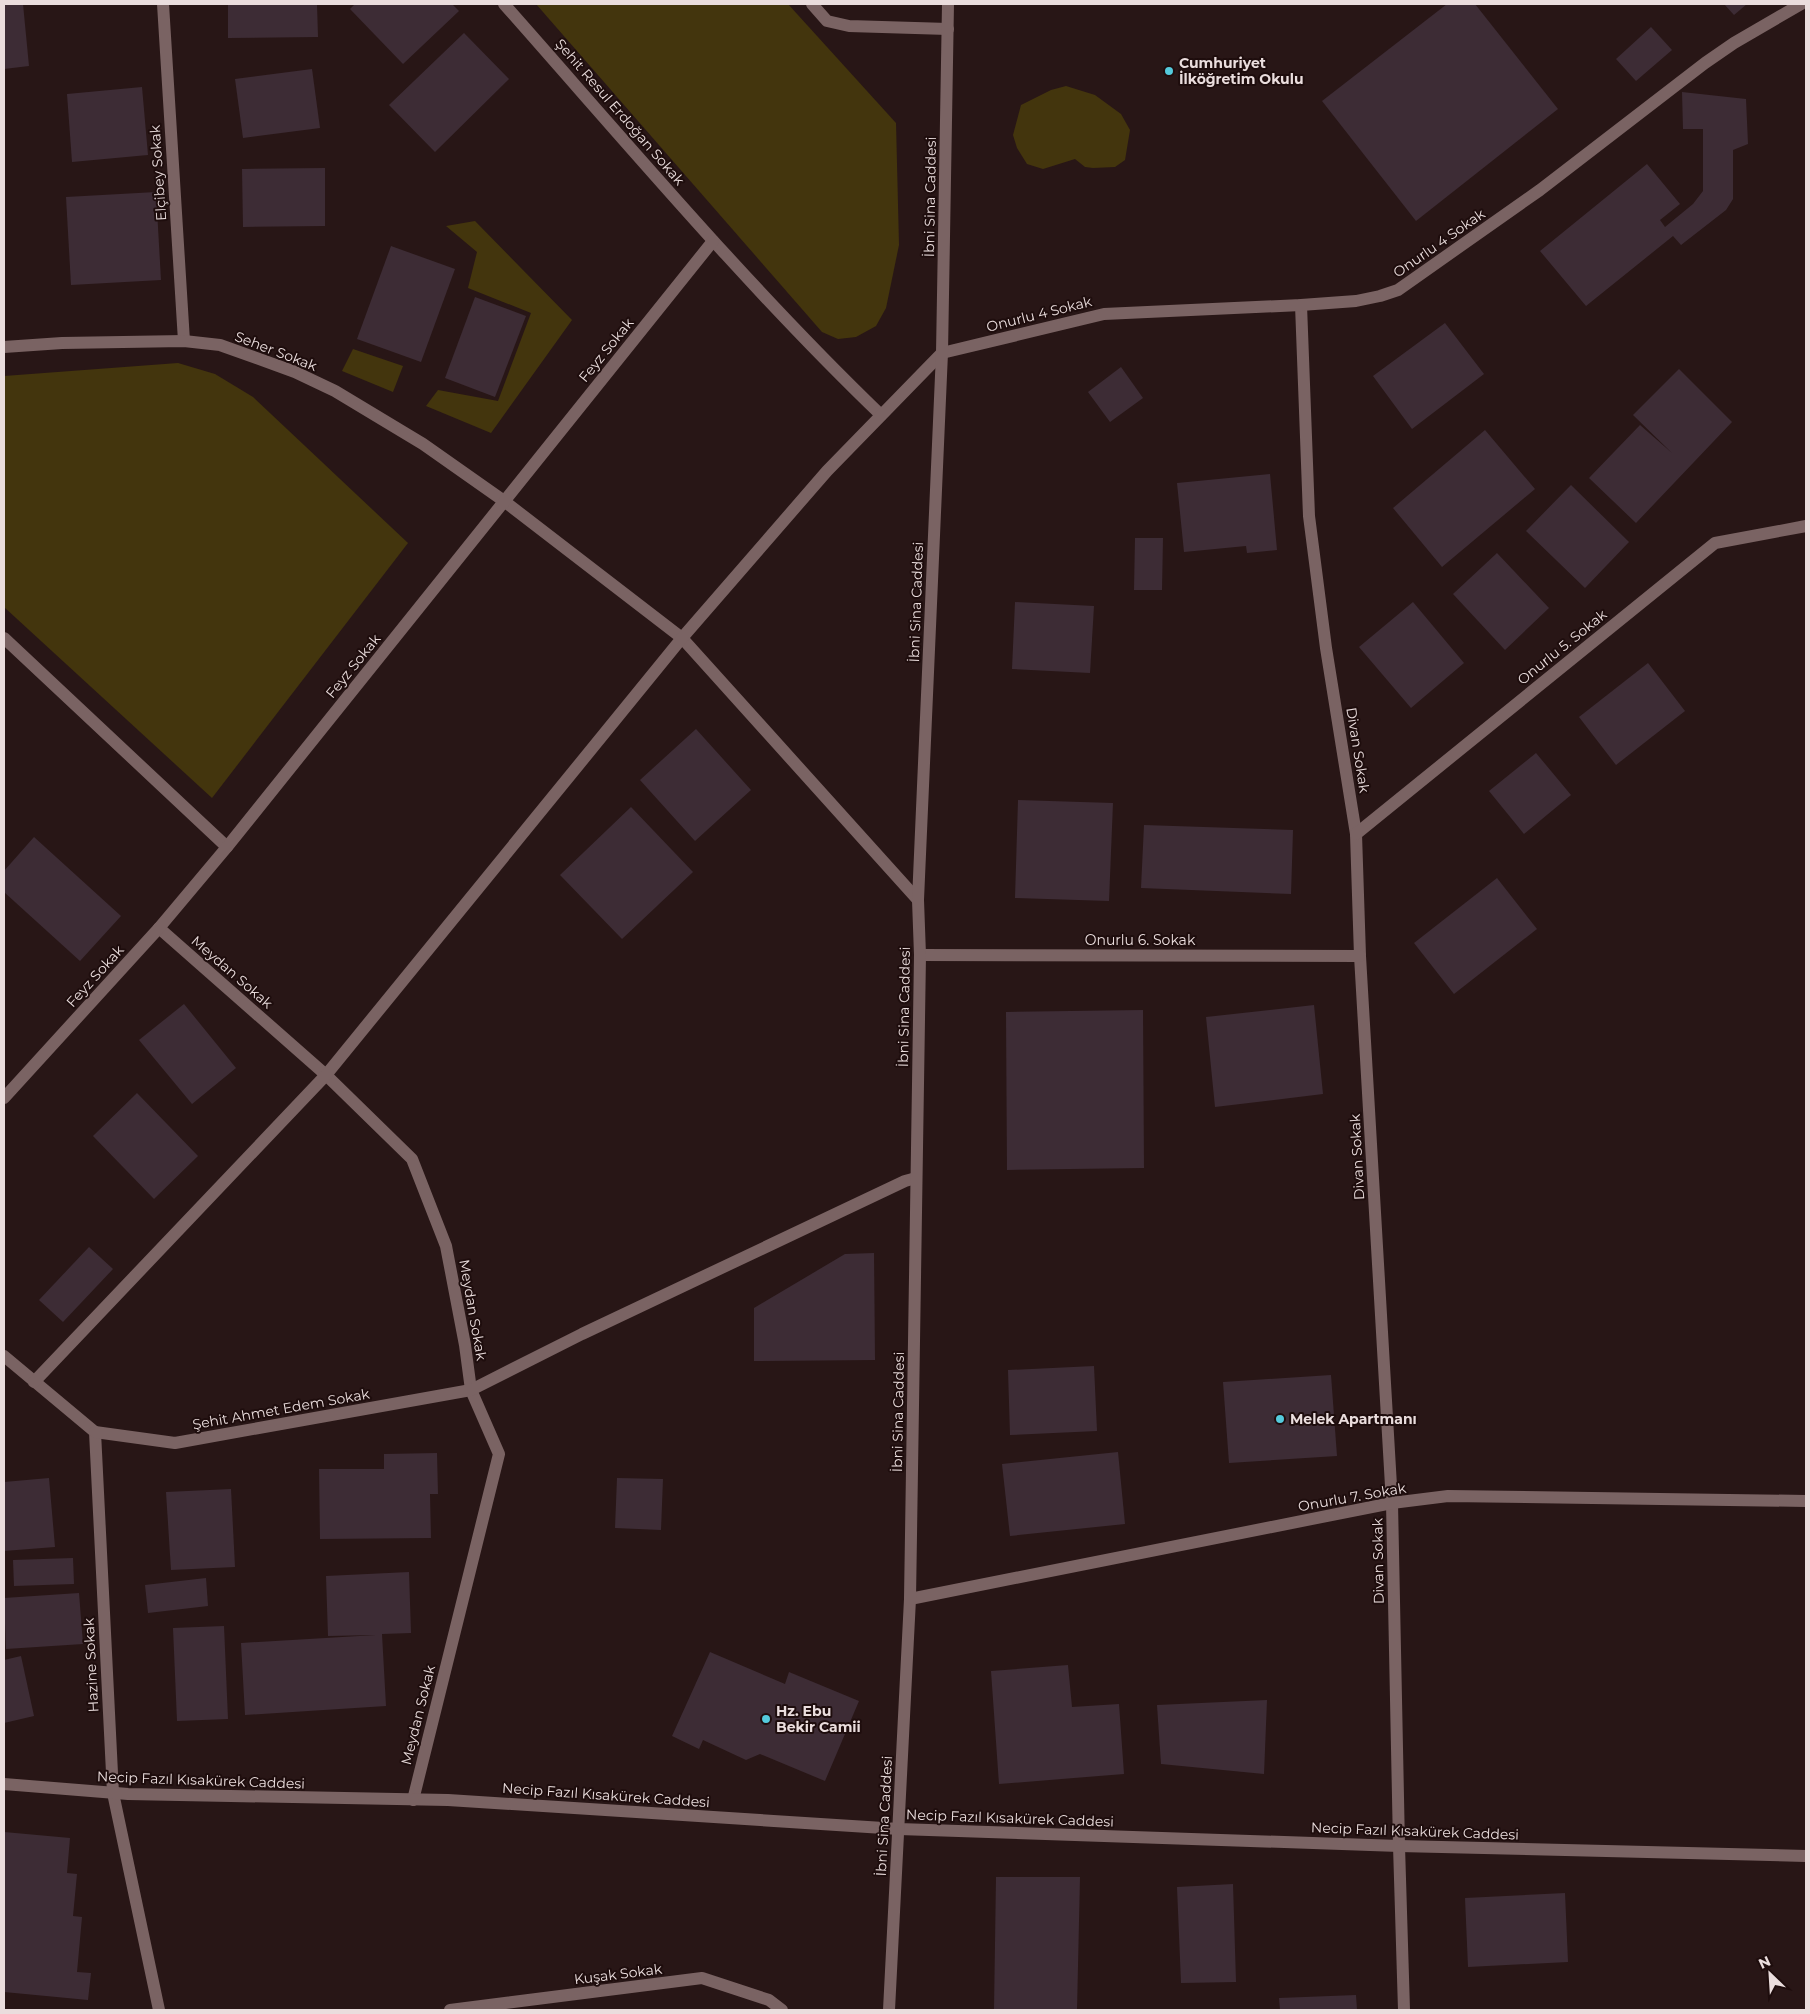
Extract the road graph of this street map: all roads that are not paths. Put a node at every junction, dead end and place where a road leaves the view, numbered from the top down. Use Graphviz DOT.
graph roads {
  1 [pos="163,4"];
  2 [pos="504,4"];
  3 [pos="812,4"];
  4 [pos="948,4"];
  5 [pos="1801,4"];
  6 [pos="948,29"];
  7 [pos="712,241"];
  8 [pos="1301,305"];
  9 [pos="184,340"];
  10 [pos="4,347"];
  11 [pos="942,353"];
  12 [pos="881,415"];
  13 [pos="504,501"];
  14 [pos="1806,526"];
  15 [pos="4,638"];
  16 [pos="682,638"];
  17 [pos="1356,834"];
  18 [pos="227,847"];
  19 [pos="918,900"];
  20 [pos="159,928"];
  21 [pos="920,956"];
  22 [pos="1360,956"];
  23 [pos="326,1075"];
  24 [pos="4,1098"];
  25 [pos="916,1178"];
  26 [pos="4,1356"];
  27 [pos="34,1382"];
  28 [pos="471,1390"];
  29 [pos="95,1432"];
  30 [pos="1806,1501"];
  31 [pos="1392,1503"];
  32 [pos="910,1599"];
  33 [pos="4,1784"];
  34 [pos="113,1793"];
  35 [pos="412,1800"];
  36 [pos="899,1829"];
  37 [pos="1399,1846"];
  38 [pos="1806,1856"];
  39 [pos="159,2010"];
  40 [pos="450,2010"];
  41 [pos="782,2010"];
  42 [pos="889,2010"];
  43 [pos="1404,2010"];
  1 -- 9 [label="street, Elçibey Sokak"];
  2 -- 7 [label="street, Şehit Resul Erdoğan Sokak"];
  3 -- 6 [label="street"];
  4 -- 6 [label="street, İbni Sina Caddesi"];
  5 -- 8 [label="street, Onurlu 4 Sokak"];
  6 -- 11 [label="street, İbni Sina Caddesi"];
  7 -- 12 [label="street, Şehit Resul Erdoğan Sokak"];
  7 -- 13 [label="street, Feyz Sokak"];
  8 -- 11 [label="street, Onurlu 4 Sokak"];
  8 -- 17 [label="street, Divan Sokak"];
  9 -- 10 [label="street, Seher Sokak"];
  9 -- 13 [label="street, Seher Sokak"];
  11 -- 12 [label="street"];
  11 -- 19 [label="street, İbni Sina Caddesi"];
  12 -- 16 [label="street"];
  13 -- 16 [label="street, Seher Sokak"];
  13 -- 18 [label="street, Feyz Sokak"];
  14 -- 17 [label="street, Onurlu 5. Sokak"];
  15 -- 18 [label="street"];
  16 -- 19 [label="street, Seher Sokak"];
  16 -- 23 [label="street"];
  17 -- 22 [label="street, Divan Sokak"];
  18 -- 20 [label="street, Feyz Sokak"];
  19 -- 21 [label="street, İbni Sina Caddesi"];
  20 -- 23 [label="street, Meydan Sokak"];
  20 -- 24 [label="street, Feyz Sokak"];
  21 -- 22 [label="street, Onurlu 6. Sokak"];
  21 -- 25 [label="street, İbni Sina Caddesi"];
  22 -- 31 [label="street, Divan Sokak"];
  23 -- 27 [label="street"];
  23 -- 28 [label="street, Meydan Sokak"];
  25 -- 28 [label="street, Şehit Ahmet Edem Sokak"];
  25 -- 32 [label="street, İbni Sina Caddesi"];
  26 -- 27 [label="street"];
  27 -- 29 [label="street"];
  28 -- 29 [label="street, Şehit Ahmet Edem Sokak"];
  28 -- 35 [label="street, Meydan Sokak"];
  29 -- 34 [label="street, Hazine Sokak"];
  30 -- 31 [label="street, Onurlu 7. Sokak"];
  31 -- 32 [label="street, Onurlu 7. Sokak"];
  31 -- 37 [label="street, Divan Sokak"];
  32 -- 36 [label="street, İbni Sina Caddesi"];
  33 -- 34 [label="street, Necip Fazıl Kısakürek Caddesi"];
  34 -- 35 [label="street, Necip Fazıl Kısakürek Caddesi"];
  34 -- 39 [label="street, Hazine Sokak"];
  35 -- 36 [label="street, Necip Fazıl Kısakürek Caddesi"];
  36 -- 37 [label="street, Necip Fazıl Kısakürek Caddesi"];
  36 -- 42 [label="street, İbni Sina Caddesi"];
  37 -- 38 [label="street, Necip Fazıl Kısakürek Caddesi"];
  37 -- 43 [label="street, Divan Sokak"];
  40 -- 41 [label="street, Kuşak Sokak"];
}
